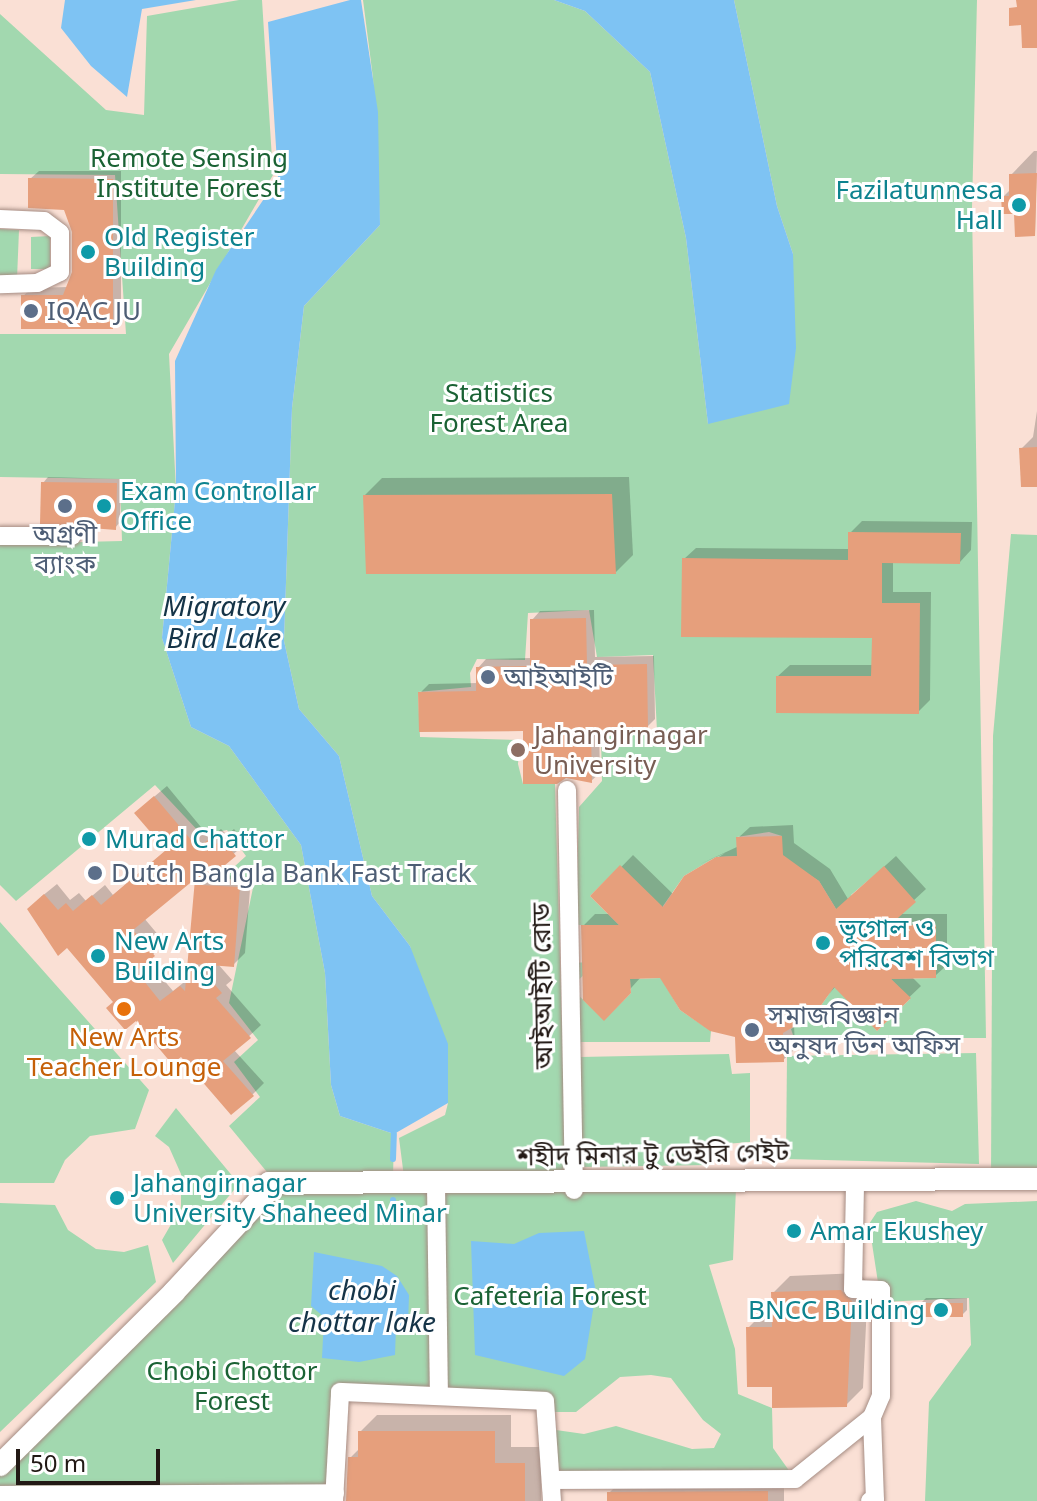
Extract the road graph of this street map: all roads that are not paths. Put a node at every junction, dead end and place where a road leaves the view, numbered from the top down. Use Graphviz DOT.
graph roads {
  1 [pos="0,219"];
  2 [pos="0,284"];
  3 [pos="0,536"];
  4 [pos="72,536"];
  5 [pos="567,790"];
  6 [pos="1037,1179"];
  7 [pos="854,1184"];
  8 [pos="991,1184"];
  9 [pos="574,1186"];
  10 [pos="1037,1187"];
  11 [pos="436,1188"];
  12 [pos="439,1393"];
  13 [pos="872,1417"];
  14 [pos="0,1465"];
  15 [pos="552,1480"];
  16 [pos="0,1495"];
  17 [pos="334,1497"];
  18 [pos="552,1501"];
  19 [pos="870,1501"];
  1 -- 2 [label="street"];
  3 -- 4 [label="street"];
  5 -- 9 [label="street, আইআইটি রোড"];
  6 -- 8 [label="street"];
  7 -- 8 [label="street"];
  7 -- 9 [label="street, শহীদ মিনার টু ডেইরি গেইট"];
  7 -- 9 [label="street"];
  7 -- 13 [label="street"];
  8 -- 10 [label="street"];
  9 -- 11 [label="street, শহীদ মিনার টু ডেইরি গেইট"];
  11 -- 12 [label="street"];
  11 -- 14 [label="street, শহীদ মিনার টু ডেইরি গেইট"];
  12 -- 15 [label="street"];
  12 -- 17 [label="street"];
  13 -- 15 [label="street"];
  13 -- 19 [label="street"];
  15 -- 18 [label="street"];
  16 -- 17 [label="street"];
}
